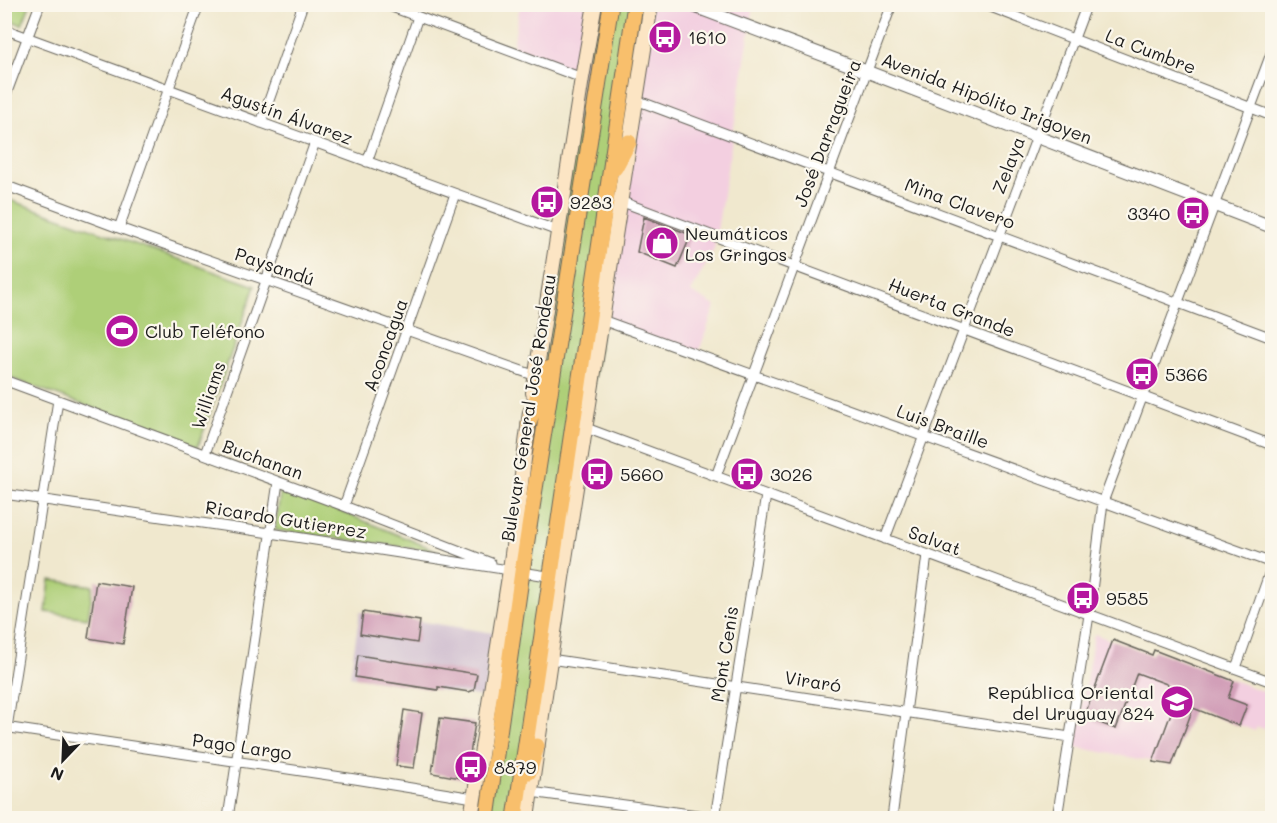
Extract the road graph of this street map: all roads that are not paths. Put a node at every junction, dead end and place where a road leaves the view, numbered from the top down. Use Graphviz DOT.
graph roads {
  1 [pos="40,4"];
  2 [pos="199,4"];
  3 [pos="303,4"];
  4 [pos="384,4"];
  5 [pos="595,4"];
  6 [pos="611,4"];
  7 [pos="635,4"];
  8 [pos="651,4"];
  9 [pos="688,4"];
  10 [pos="892,4"];
  11 [pos="983,4"];
  12 [pos="1087,4"];
  13 [pos="1260,4"];
  14 [pos="1272,9"];
  15 [pos="418,17"];
  16 [pos="4,29"];
  17 [pos="27,38"];
  18 [pos="1074,39"];
  19 [pos="1272,51"];
  20 [pos="868,72"];
  21 [pos="582,78"];
  22 [pos="169,89"];
  23 [pos="4,100"];
  24 [pos="636,100"];
  25 [pos="1251,108"];
  26 [pos="1272,116"];
  27 [pos="261,123"];
  28 [pos="1037,137"];
  29 [pos="315,142"];
  30 [pos="629,142"];
  31 [pos="367,162"];
  32 [pos="830,172"];
  33 [pos="610,179"];
  34 [pos="4,185"];
  35 [pos="455,194"];
  36 [pos="620,201"];
  37 [pos="1214,205"];
  38 [pos="1272,227"];
  39 [pos="118,228"];
  40 [pos="558,231"];
  41 [pos="999,235"];
  42 [pos="795,266"];
  43 [pos="266,280"];
  44 [pos="1178,302"];
  45 [pos="602,320"];
  46 [pos="562,321"];
  47 [pos="964,329"];
  48 [pos="408,330"];
  49 [pos="1272,338"];
  50 [pos="754,375"];
  51 [pos="536,376"];
  52 [pos="4,380"];
  53 [pos="1143,396"];
  54 [pos="58,400"];
  55 [pos="529,423"];
  56 [pos="586,428"];
  57 [pos="923,436"];
  58 [pos="1272,445"];
  59 [pos="205,454"];
  60 [pos="716,476"];
  61 [pos="278,482"];
  62 [pos="4,494"];
  63 [pos="766,495"];
  64 [pos="42,500"];
  65 [pos="1103,502"];
  66 [pos="344,506"];
  67 [pos="270,533"];
  68 [pos="885,539"];
  69 [pos="927,555"];
  70 [pos="462,558"];
  71 [pos="1272,565"];
  72 [pos="516,571"];
  73 [pos="556,577"];
  74 [pos="1089,615"];
  75 [pos="550,658"];
  76 [pos="1236,668"];
  77 [pos="1272,682"];
  78 [pos="735,686"];
  79 [pos="906,713"];
  80 [pos="6,727"];
  81 [pos="1070,737"];
  82 [pos="537,746"];
  83 [pos="4,747"];
  84 [pos="236,762"];
  85 [pos="531,792"];
  86 [pos="474,798"];
  87 [pos="715,818"];
  88 [pos="228,819"];
  89 [pos="471,819"];
  90 [pos="487,819"];
  91 [pos="515,819"];
  92 [pos="527,819"];
  93 [pos="720,819"];
  94 [pos="892,819"];
  95 [pos="1057,819"];
  1 -- 17 [label="street"];
  2 -- 22 [label="street"];
  3 -- 27 [label="street"];
  4 -- 15 [label="street"];
  5 -- 21 [label="main road, Bulevar General José Rondeau"];
  6 -- 46 [label="main road, Bulevar General José Rondeau"];
  7 -- 33 [label="main road"];
  8 -- 24 [label="main road"];
  9 -- 20 [label="street, Avenida Hipólito Irigoyen"];
  10 -- 20 [label="street, José Darragueira"];
  11 -- 18 [label="street, La Cumbre"];
  12 -- 18 [label="street, Zelaya"];
  13 -- 14 [label="street"];
  15 -- 21 [label="street"];
  15 -- 31 [label="street"];
  16 -- 17 [label="street, Agustín Álvarez"];
  17 -- 22 [label="street, Agustín Álvarez"];
  17 -- 23 [label="street"];
  18 -- 25 [label="street, La Cumbre"];
  18 -- 28 [label="street, Zelaya"];
  19 -- 25 [label="street"];
  20 -- 28 [label="street, Avenida Hipólito Irigoyen"];
  20 -- 32 [label="street, José Darragueira"];
  21 -- 40 [label="main road, Bulevar General José Rondeau"];
  22 -- 27 [label="street, Agustín Álvarez"];
  22 -- 39 [label="street"];
  24 -- 30 [label="main road"];
  24 -- 32 [label="street, Mina Clavero"];
  25 -- 26 [label="street, La Cumbre"];
  25 -- 37 [label="street"];
  27 -- 29 [label="street, Agustín Álvarez"];
  28 -- 37 [label="street, Avenida Hipólito Irigoyen"];
  28 -- 41 [label="street, Zelaya"];
  29 -- 31 [label="street, Agustín Álvarez"];
  29 -- 43 [label="street, Williams"];
  30 -- 33 [label="main road"];
  30 -- 36 [label="main road"];
  31 -- 35 [label="street, Agustín Álvarez"];
  32 -- 41 [label="street, Mina Clavero"];
  32 -- 42 [label="street, José Darragueira"];
  33 -- 73 [label="main road"];
  34 -- 39 [label="street, Paysandú"];
  35 -- 40 [label="street, Agustín Álvarez"];
  35 -- 48 [label="street, Aconcagua"];
  36 -- 42 [label="street, Huerta Grande"];
  36 -- 45 [label="main road"];
  37 -- 38 [label="street, Avenida Hipólito Irigoyen"];
  37 -- 44 [label="street"];
  39 -- 43 [label="street, Paysandú"];
  40 -- 51 [label="main road, Bulevar General José Rondeau"];
  41 -- 44 [label="street, Mina Clavero"];
  41 -- 47 [label="street, Zelaya"];
  42 -- 47 [label="street, Huerta Grande"];
  42 -- 50 [label="street, José Darragueira"];
  43 -- 48 [label="street, Paysandú"];
  43 -- 59 [label="street, Williams"];
  44 -- 49 [label="street, Mina Clavero"];
  44 -- 53 [label="street"];
  45 -- 50 [label="street, Luis Braille"];
  45 -- 56 [label="main road"];
  46 -- 55 [label="main road"];
  46 -- 72 [label="main road, Bulevar General José Rondeau"];
  47 -- 53 [label="street, Huerta Grande"];
  47 -- 57 [label="street, Zelaya"];
  48 -- 51 [label="street, Paysandú"];
  48 -- 66 [label="street, Aconcagua"];
  50 -- 57 [label="street, Luis Braille"];
  50 -- 60 [label="street, José Darragueira"];
  51 -- 55 [label="main road, Bulevar General José Rondeau"];
  52 -- 54 [label="street, Buchanan"];
  53 -- 58 [label="street, Huerta Grande"];
  53 -- 65 [label="street"];
  54 -- 59 [label="street, Buchanan"];
  54 -- 64 [label="street"];
  55 -- 72 [label="main road, Bulevar General José Rondeau"];
  56 -- 60 [label="street, Salvat"];
  56 -- 73 [label="main road"];
  57 -- 65 [label="street, Luis Braille"];
  57 -- 68 [label="street, Zelaya"];
  59 -- 61 [label="street, Buchanan"];
  60 -- 63 [label="street, Salvat"];
  61 -- 66 [label="street, Buchanan"];
  61 -- 67 [label="street"];
  62 -- 64 [label="street, Ricardo Gutierrez"];
  63 -- 68 [label="street, Salvat"];
  63 -- 78 [label="street, Mont Cenis"];
  64 -- 67 [label="street, Ricardo Gutierrez"];
  64 -- 80 [label="street"];
  65 -- 71 [label="street, Luis Braille"];
  65 -- 74 [label="street"];
  66 -- 70 [label="street, Buchanan"];
  67 -- 70 [label="street, Ricardo Gutierrez"];
  67 -- 84 [label="street"];
  68 -- 69 [label="street, Salvat"];
  69 -- 74 [label="street, Salvat"];
  69 -- 79 [label="street"];
  70 -- 72 [label="street, Ricardo Gutierrez"];
  71 -- 76 [label="street"];
  72 -- 73 [label="street, Ricardo Gutierrez"];
  72 -- 86 [label="main road, Bulevar General José Rondeau"];
  72 -- 90 [label="main road, Bulevar General José Rondeau"];
  73 -- 75 [label="main road"];
  73 -- 91 [label="main road"];
  74 -- 76 [label="street, Salvat"];
  74 -- 81 [label="street"];
  75 -- 78 [label="street, Viraró"];
  75 -- 82 [label="main road"];
  76 -- 77 [label="street, Salvat"];
  78 -- 79 [label="street, Viraró"];
  78 -- 87 [label="street, Mont Cenis"];
  79 -- 81 [label="street, Viraró"];
  79 -- 94 [label="street"];
  80 -- 83 [label="street"];
  80 -- 84 [label="street, Pago Largo"];
  81 -- 95 [label="street"];
  82 -- 85 [label="main road"];
  82 -- 91 [label="main road"];
  84 -- 86 [label="street, Pago Largo"];
  84 -- 88 [label="street"];
  85 -- 87 [label="street"];
  85 -- 92 [label="main road"];
  86 -- 89 [label="main road, Bulevar General José Rondeau"];
  87 -- 93 [label="street"];
}
